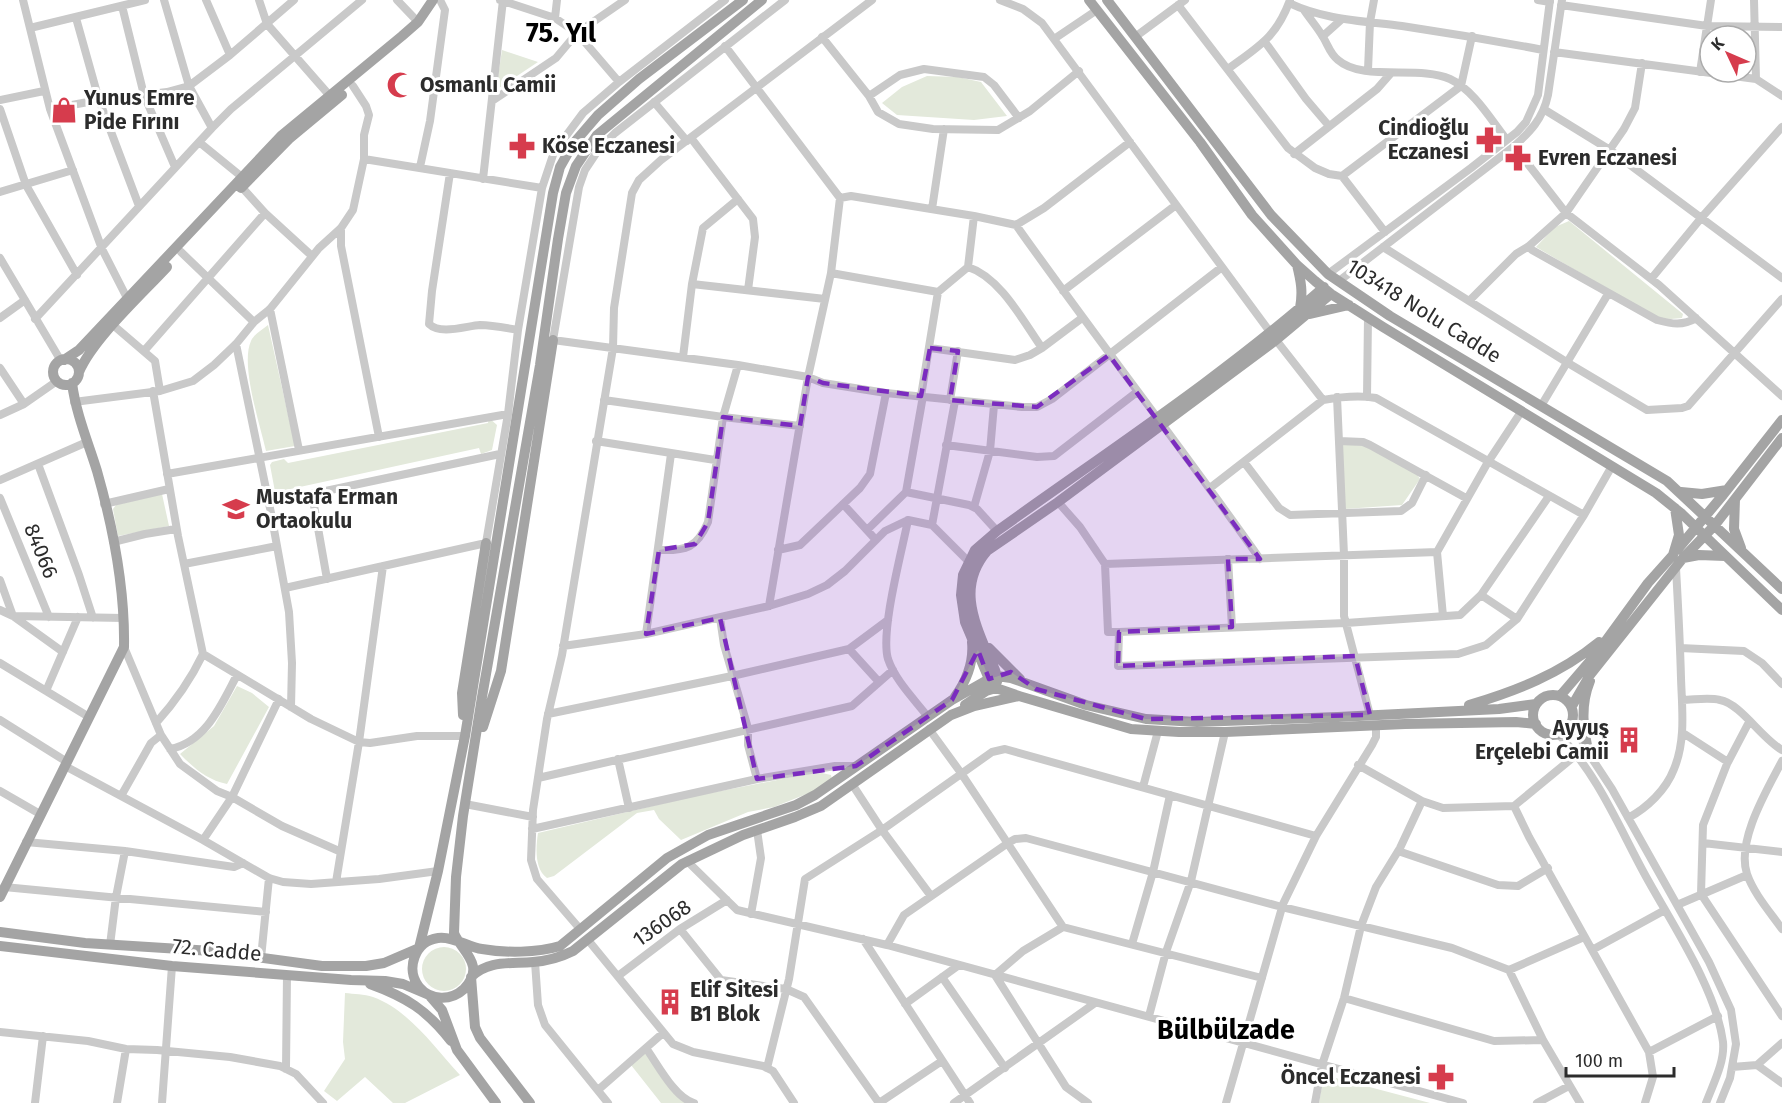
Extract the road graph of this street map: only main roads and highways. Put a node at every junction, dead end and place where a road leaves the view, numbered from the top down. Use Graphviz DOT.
graph roads {
  1 [pos="433,0"];
  2 [pos="742,0"];
  3 [pos="762,0"];
  4 [pos="1089,0"];
  5 [pos="1110,1"];
  6 [pos="402,36"];
  7 [pos="241,182"];
  8 [pos="1297,265"];
  9 [pos="1327,290"];
  10 [pos="1349,305"];
  11 [pos="1303,311"];
  12 [pos="553,340"];
  13 [pos="63,360"];
  14 [pos="79,372"];
  15 [pos="72,383"];
  16 [pos="1782,420"];
  17 [pos="1159,421"];
  18 [pos="1782,438"];
  19 [pos="1679,492"];
  20 [pos="1731,494"];
  21 [pos="1675,508"];
  22 [pos="1705,516"];
  23 [pos="1714,525"];
  24 [pos="1696,527"];
  25 [pos="1705,536"];
  26 [pos="486,543"];
  27 [pos="1742,551"];
  28 [pos="1725,556"];
  29 [pos="1677,560"];
  30 [pos="1782,589"];
  31 [pos="1782,610"];
  32 [pos="1615,628"];
  33 [pos="976,637"];
  34 [pos="1595,668"];
  35 [pos="994,681"];
  36 [pos="1027,685"];
  37 [pos="1019,696"];
  38 [pos="1560,696"];
  39 [pos="952,700"];
  40 [pos="1536,704"];
  41 [pos="1572,706"];
  42 [pos="1453,710"];
  43 [pos="951,715"];
  44 [pos="1536,724"];
  45 [pos="465,736"];
  46 [pos="1589,754"];
  47 [pos="472,761"];
  48 [pos="2,892"];
  49 [pos="0,932"];
  50 [pos="457,941"];
  51 [pos="0,946"];
  52 [pos="419,948"];
  53 [pos="471,977"];
  54 [pos="361,981"];
  55 [pos="429,995"];
  56 [pos="457,1050"];
  57 [pos="496,1103"];
  58 [pos="530,1103"];
  1 -- 6 [label="main road"];
  2 -- 45 [label="main road"];
  3 -- 47 [label="main road"];
  4 -- 8 [label="main road"];
  5 -- 19 [label="main road, 103418 Nolu Cadde"];
  6 -- 7 [label="main road"];
  6 -- 7 [label="main road"];
  7 -- 13 [label="main road"];
  7 -- 14 [label="main road"];
  8 -- 9 [label="main road"];
  8 -- 11 [label="main road"];
  9 -- 10 [label="main road"];
  9 -- 11 [label="main road"];
  10 -- 11 [label="main road"];
  10 -- 21 [label="main road"];
  11 -- 17 [label="main road"];
  12 -- 47 [label="main road"];
  13 -- 14 [label="main road"];
  13 -- 15 [label="main road"];
  14 -- 15 [label="main road"];
  15 -- 48 [label="main road"];
  16 -- 20 [label="main road"];
  17 -- 33 [label="main road"];
  17 -- 33 [label="main road"];
  18 -- 20 [label="main road"];
  19 -- 20 [label="main road"];
  19 -- 22 [label="main road, 103418 Nolu Cadde"];
  20 -- 22 [label="main road"];
  20 -- 23 [label="main road"];
  20 -- 27 [label="main road"];
  21 -- 24 [label="main road"];
  21 -- 29 [label="main road"];
  22 -- 23 [label="main road, 103418 Nolu Cadde"];
  22 -- 24 [label="main road"];
  23 -- 25 [label="main road"];
  23 -- 27 [label="main road, 103418 Nolu Cadde"];
  24 -- 25 [label="main road"];
  24 -- 29 [label="main road"];
  25 -- 28 [label="main road"];
  25 -- 29 [label="main road"];
  26 -- 45 [label="main road"];
  27 -- 30 [label="main road, 103418 Nolu Cadde"];
  28 -- 29 [label="main road"];
  28 -- 31 [label="main road"];
  29 -- 32 [label="main road"];
  29 -- 34 [label="main road"];
  32 -- 38 [label="main road"];
  32 -- 42 [label="main road"];
  33 -- 35 [label="main road"];
  33 -- 36 [label="main road"];
  33 -- 39 [label="main road"];
  34 -- 41 [label="main road"];
  34 -- 46 [label="main road"];
  35 -- 36 [label="main road"];
  35 -- 37 [label="main road"];
  35 -- 39 [label="main road"];
  35 -- 43 [label="main road"];
  36 -- 42 [label="main road"];
  37 -- 43 [label="main road"];
  37 -- 44 [label="main road"];
  38 -- 40 [label="main road"];
  38 -- 41 [label="main road"];
  39 -- 50 [label="main road"];
  40 -- 42 [label="main road"];
  40 -- 44 [label="main road"];
  41 -- 44 [label="main road"];
  43 -- 53 [label="main road"];
  45 -- 52 [label="main road"];
  47 -- 50 [label="main road"];
  49 -- 52 [label="main road"];
  50 -- 52 [label="main road"];
  50 -- 53 [label="main road"];
  51 -- 54 [label="main road, 72. Cadde"];
  52 -- 55 [label="main road"];
  53 -- 55 [label="main road"];
  53 -- 58 [label="main road"];
  54 -- 55 [label="main road, 72. Cadde"];
  54 -- 56 [label="main road"];
  55 -- 56 [label="main road"];
  56 -- 57 [label="main road"];
}
